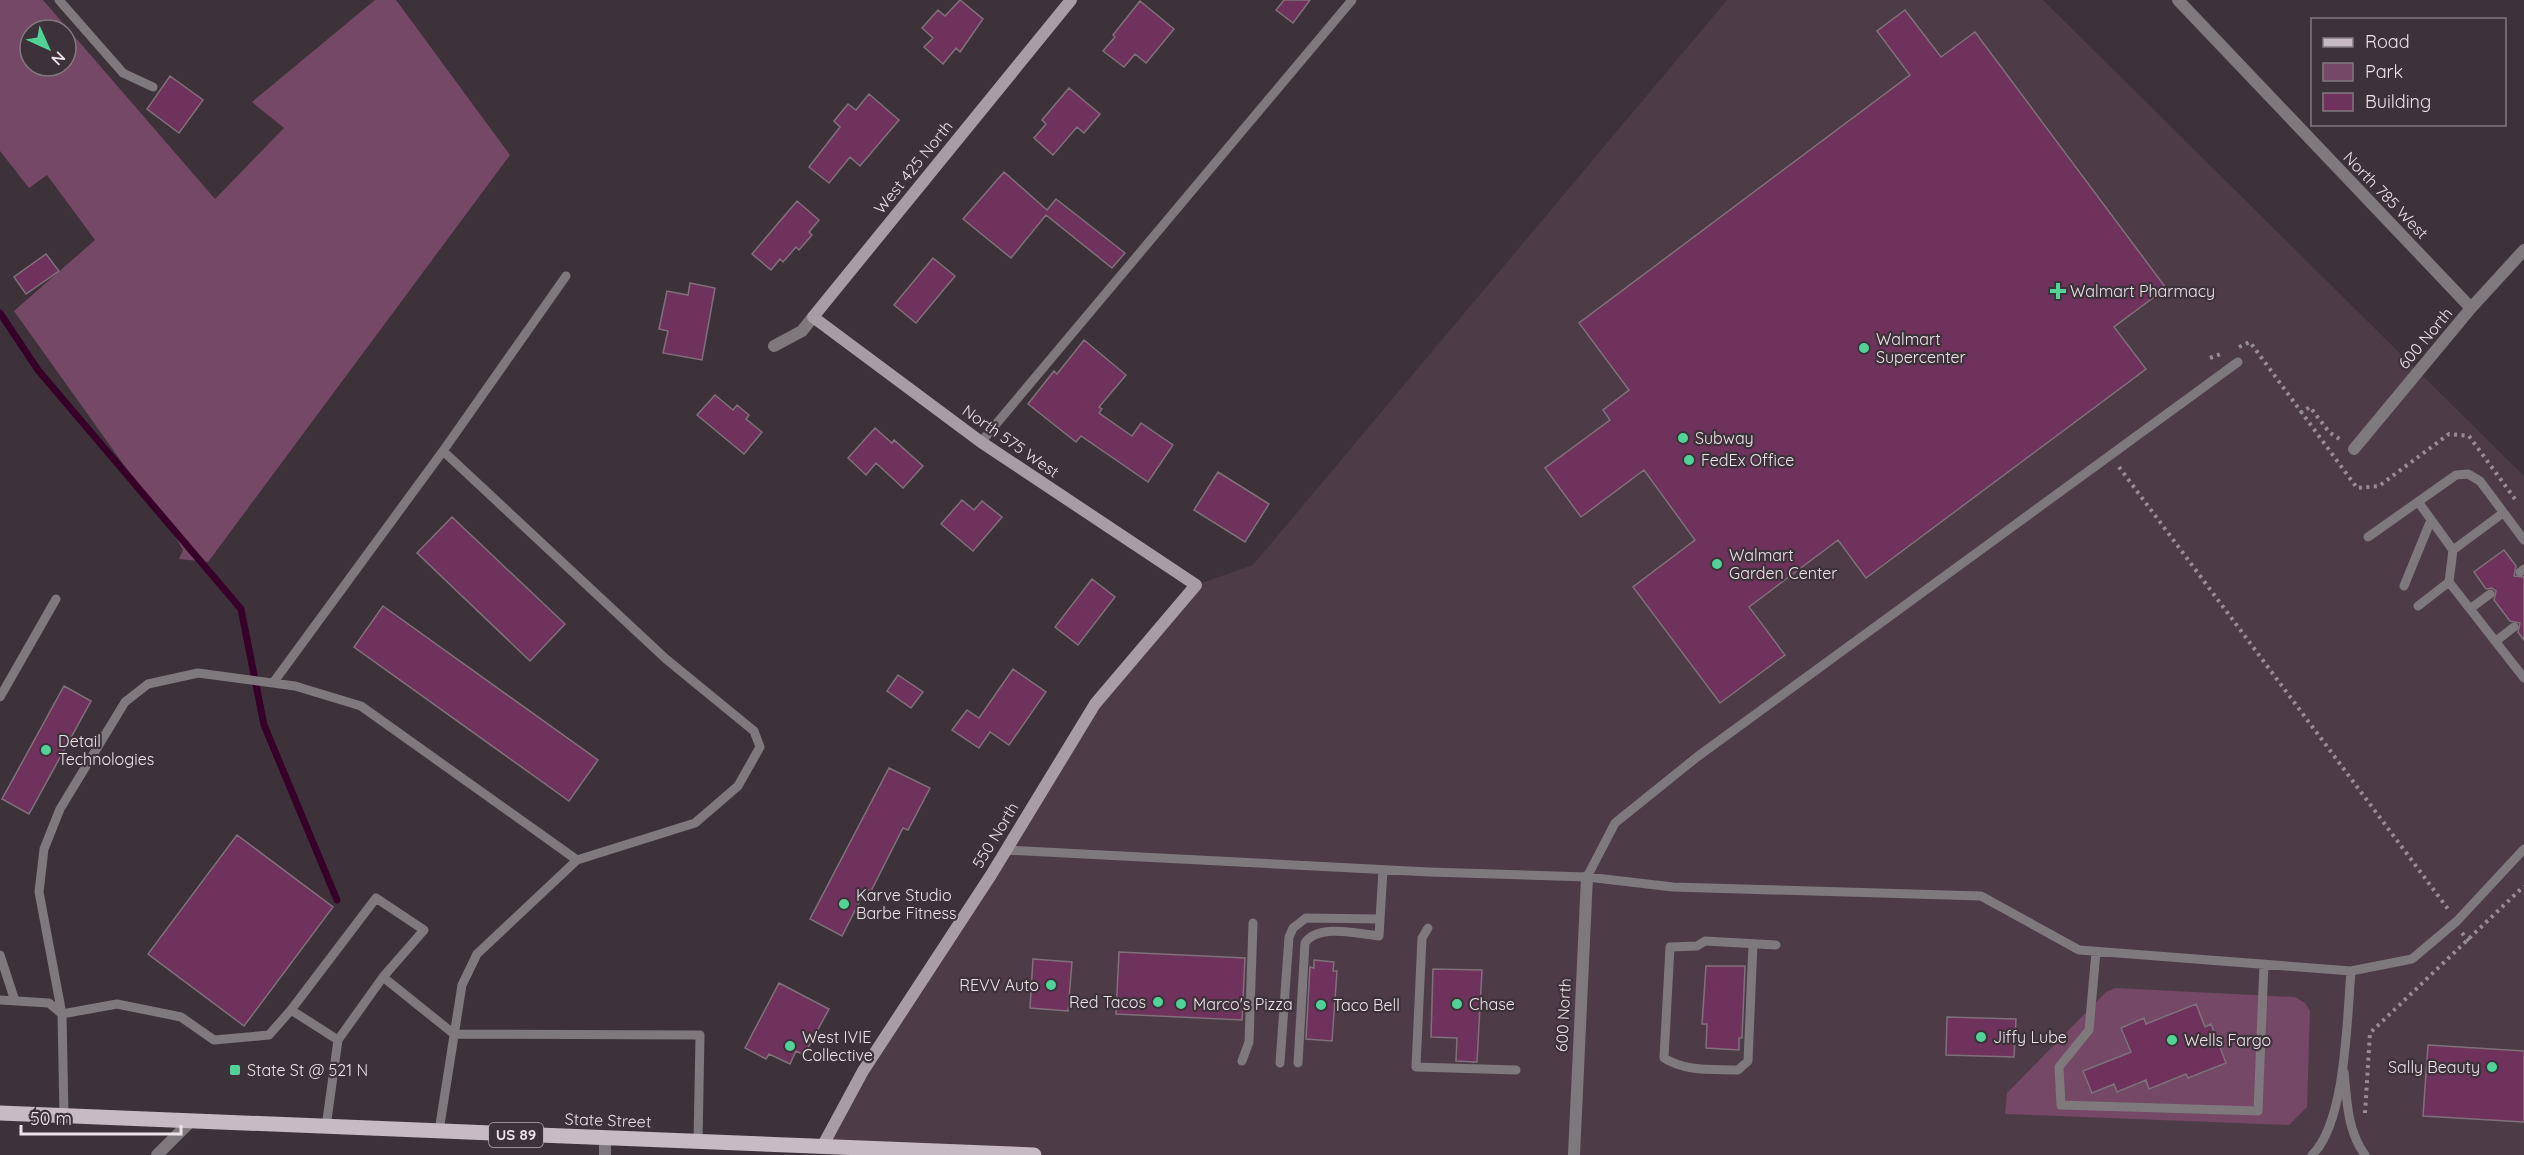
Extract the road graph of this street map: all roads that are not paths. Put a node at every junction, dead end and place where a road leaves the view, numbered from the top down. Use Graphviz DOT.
graph roads {
  1 [pos="59,0"];
  2 [pos="1071,0"];
  3 [pos="1352,0"];
  4 [pos="2178,0"];
  5 [pos="153,87"];
  6 [pos="2524,250"];
  7 [pos="566,276"];
  8 [pos="2471,308"];
  9 [pos="813,317"];
  10 [pos="774,346"];
  11 [pos="2238,362"];
  12 [pos="981,442"];
  13 [pos="2354,449"];
  14 [pos="443,451"];
  15 [pos="2419,503"];
  16 [pos="2503,513"];
  17 [pos="2431,520"];
  18 [pos="2368,537"];
  19 [pos="2524,540"];
  20 [pos="2453,550"];
  21 [pos="2449,582"];
  22 [pos="1196,585"];
  23 [pos="2404,586"];
  24 [pos="2490,594"];
  25 [pos="56,599"];
  26 [pos="2418,606"];
  27 [pos="2471,608"];
  28 [pos="2514,627"];
  29 [pos="2496,641"];
  30 [pos="2523,676"];
  31 [pos="273,683"];
  32 [pos="0,697"];
  33 [pos="2524,849"];
  34 [pos="1006,850"];
  35 [pos="577,860"];
  36 [pos="1383,870"];
  37 [pos="1587,877"];
  38 [pos="1380,919"];
  39 [pos="1253,923"];
  40 [pos="1428,928"];
  41 [pos="1753,944"];
  42 [pos="1776,945"];
  43 [pos="2096,952"];
  44 [pos="0,955"];
  45 [pos="2265,964"];
  46 [pos="2351,971"];
  47 [pos="383,977"];
  48 [pos="0,1000"];
  49 [pos="15,1001"];
  50 [pos="291,1010"];
  51 [pos="62,1014"];
  52 [pos="454,1034"];
  53 [pos="338,1040"];
  54 [pos="1242,1060"];
  55 [pos="1280,1063"];
  56 [pos="1298,1063"];
  57 [pos="2343,1063"];
  58 [pos="1516,1070"];
  59 [pos="0,1113"];
  60 [pos="64,1116"];
  61 [pos="190,1122"];
  62 [pos="326,1127"];
  63 [pos="439,1131"];
  64 [pos="605,1138"];
  65 [pos="698,1142"];
  66 [pos="822,1147"];
  67 [pos="157,1155"];
  68 [pos="605,1155"];
  69 [pos="1034,1155"];
  70 [pos="1574,1155"];
  71 [pos="2312,1155"];
  72 [pos="2365,1155"];
  1 -- 5 [label="lane"];
  2 -- 9 [label="street, West 425 North"];
  3 -- 12 [label="lane"];
  4 -- 8 [label="street, North 785 West"];
  6 -- 8 [label="street, 600 North"];
  7 -- 14 [label="lane"];
  8 -- 13 [label="street, 600 North"];
  9 -- 10 [label="street, West 425 North"];
  9 -- 12 [label="street, North 575 West"];
  11 -- 37 [label="lane"];
  12 -- 22 [label="street, North 575 West"];
  14 -- 31 [label="lane"];
  14 -- 35 [label="lane"];
  15 -- 16 [label="lane"];
  15 -- 17 [label="lane"];
  15 -- 18 [label="lane"];
  16 -- 19 [label="lane"];
  16 -- 20 [label="lane"];
  17 -- 20 [label="lane"];
  17 -- 23 [label="lane"];
  20 -- 21 [label="lane"];
  21 -- 26 [label="lane"];
  21 -- 27 [label="lane"];
  22 -- 34 [label="street, 550 North"];
  24 -- 27 [label="lane"];
  25 -- 32 [label="lane"];
  27 -- 29 [label="lane"];
  28 -- 29 [label="lane"];
  29 -- 30 [label="lane"];
  31 -- 35 [label="lane"];
  31 -- 51 [label="lane"];
  33 -- 46 [label="lane"];
  34 -- 36 [label="lane"];
  34 -- 66 [label="street, 550 North"];
  35 -- 52 [label="lane"];
  36 -- 37 [label="lane"];
  36 -- 38 [label="lane"];
  37 -- 43 [label="lane"];
  37 -- 70 [label="street, 600 North"];
  38 -- 55 [label="lane"];
  38 -- 56 [label="lane"];
  39 -- 54 [label="lane"];
  40 -- 58 [label="lane"];
  41 -- 41 [label="lane"];
  41 -- 42 [label="lane"];
  43 -- 45 [label="lane"];
  43 -- 45 [label="lane"];
  44 -- 49 [label="lane"];
  45 -- 46 [label="lane"];
  46 -- 57 [label="lane"];
  47 -- 50 [label="lane"];
  47 -- 52 [label="lane"];
  47 -- 53 [label="lane"];
  48 -- 49 [label="lane"];
  49 -- 51 [label="lane"];
  50 -- 51 [label="lane"];
  50 -- 53 [label="lane"];
  51 -- 60 [label="lane"];
  52 -- 63 [label="lane"];
  52 -- 65 [label="lane"];
  53 -- 62 [label="lane"];
  57 -- 71 [label="lane"];
  57 -- 72 [label="lane"];
  59 -- 60 [label="main road, State Street / US 89"];
  60 -- 61 [label="main road, State Street / US 89"];
  61 -- 62 [label="main road, State Street / US 89"];
  61 -- 67 [label="street"];
  62 -- 63 [label="main road, State Street / US 89"];
  63 -- 64 [label="main road, State Street / US 89"];
  64 -- 65 [label="main road, State Street / US 89"];
  64 -- 68 [label="street"];
  65 -- 66 [label="main road, State Street / US 89"];
  66 -- 69 [label="main road, State Street / US 89"];
}
